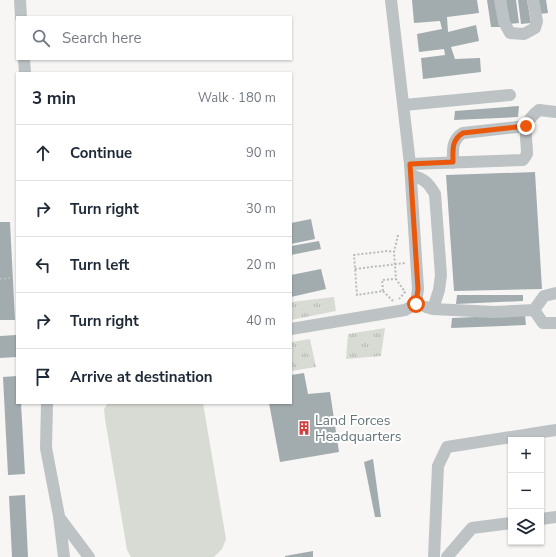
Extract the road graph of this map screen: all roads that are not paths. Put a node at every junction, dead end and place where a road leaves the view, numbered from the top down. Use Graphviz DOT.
graph roads {
  1 [pos="20,0"];
  2 [pos="391,0"];
  3 [pos="500,0"];
  4 [pos="533,0"];
  5 [pos="21,16"];
  6 [pos="24,60"];
  7 [pos="24,72"];
  8 [pos="510,95"];
  9 [pos="404,105"];
  10 [pos="556,112"];
  11 [pos="526,126"];
  12 [pos="453,162"];
  13 [pos="411,169"];
  14 [pos="556,293"];
  15 [pos="416,304"];
  16 [pos="433,309"];
  17 [pos="534,310"];
  18 [pos="556,323"];
  19 [pos="292,329"];
  20 [pos="47,404"];
  21 [pos="556,430"];
  22 [pos="59,516"];
  23 [pos="556,517"];
  24 [pos="544,519"];
  25 [pos="508,523"];
  26 [pos="64,557"];
  27 [pos="89,557"];
  28 [pos="434,557"];
  29 [pos="447,557"];
  1 -- 5 [label="lane"];
  2 -- 9 [label="lane"];
  3 -- 4 [label="lane"];
  6 -- 7 [label="lane"];
  8 -- 9 [label="lane"];
  9 -- 13 [label="lane"];
  10 -- 11 [label="lane"];
  11 -- 12 [label="lane"];
  11 -- 12 [label="lane"];
  12 -- 13 [label="lane"];
  13 -- 15 [label="lane"];
  13 -- 16 [label="lane"];
  14 -- 17 [label="lane"];
  15 -- 16 [label="lane"];
  15 -- 19 [label="lane"];
  16 -- 17 [label="lane"];
  17 -- 18 [label="lane"];
  20 -- 22 [label="lane"];
  21 -- 28 [label="lane"];
  22 -- 26 [label="lane"];
  22 -- 27 [label="lane"];
  23 -- 24 [label="lane"];
  25 -- 29 [label="lane"];
}
